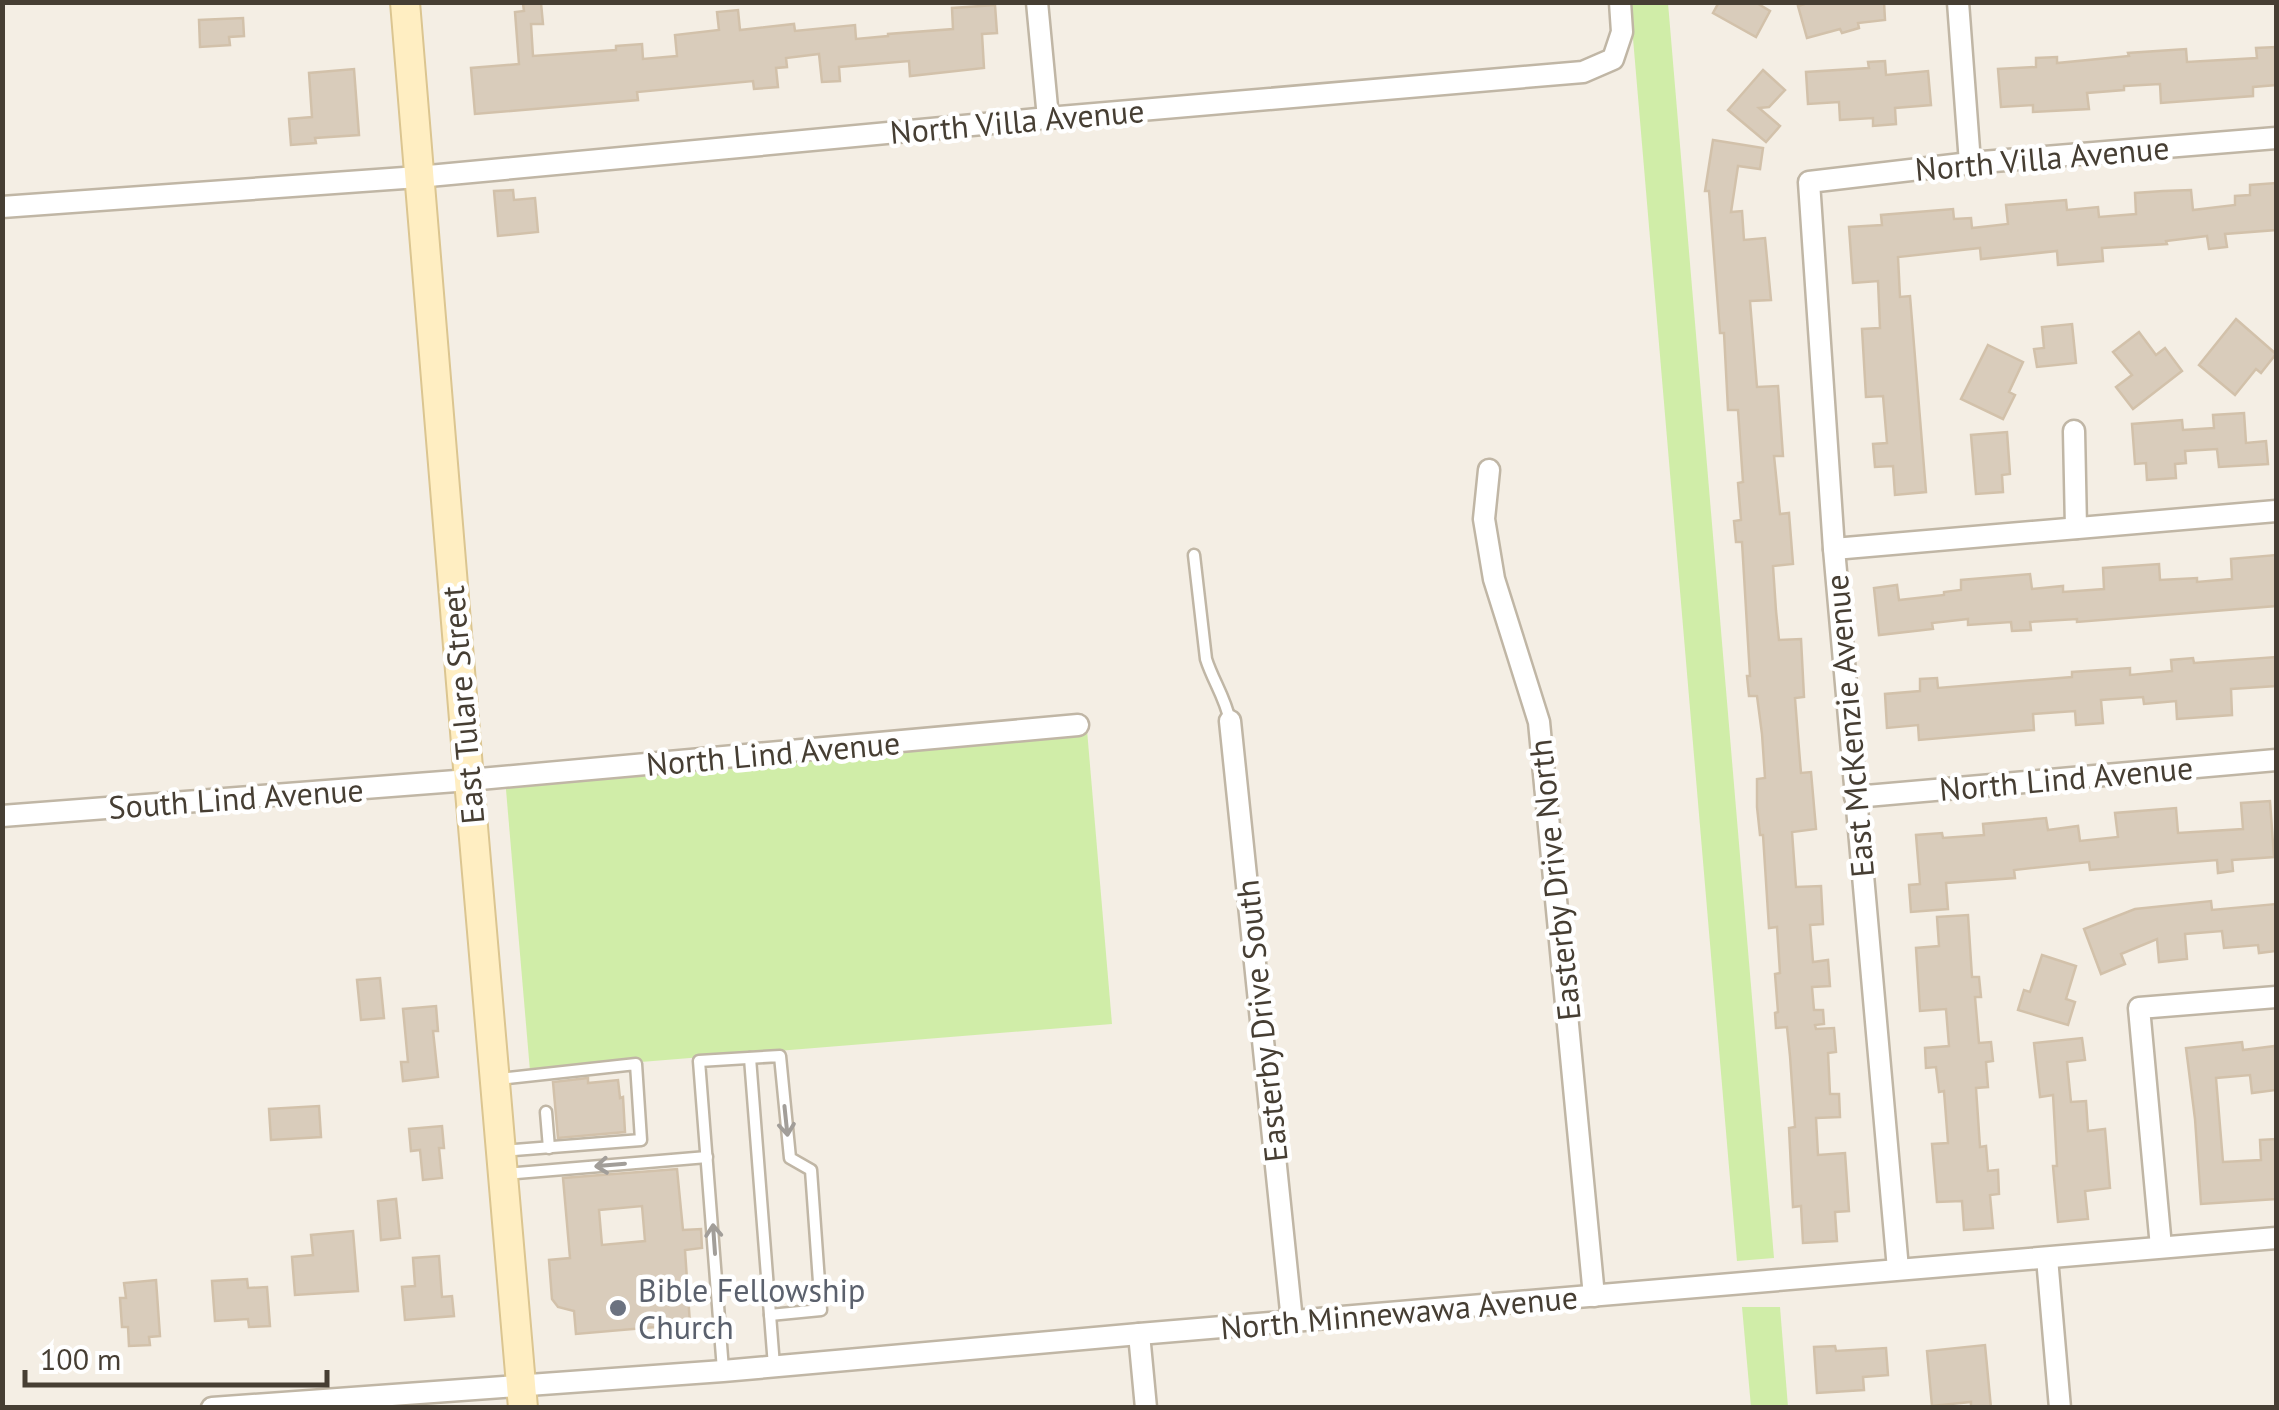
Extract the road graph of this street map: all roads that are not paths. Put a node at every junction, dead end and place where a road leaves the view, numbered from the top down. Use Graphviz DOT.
graph roads {
  1 [pos="405,2"];
  2 [pos="1038,2"];
  3 [pos="1620,2"];
  4 [pos="1958,2"];
  5 [pos="1048,118"];
  6 [pos="2276,138"];
  7 [pos="1970,163"];
  8 [pos="418,178"];
  9 [pos="1809,182"];
  10 [pos="2,206"];
  11 [pos="2074,431"];
  12 [pos="1489,470"];
  13 [pos="2276,510"];
  14 [pos="2076,528"];
  15 [pos="1834,549"];
  16 [pos="1194,555"];
  17 [pos="1230,721"];
  18 [pos="1078,725"];
  19 [pos="2276,760"];
  20 [pos="469,780"];
  21 [pos="1856,796"];
  22 [pos="2,816"];
  23 [pos="2276,997"];
  24 [pos="750,1058"];
  25 [pos="495,1080"];
  26 [pos="546,1112"];
  27 [pos="549,1148"];
  28 [pos="707,1156"];
  29 [pos="502,1162"];
  30 [pos="2276,1238"];
  31 [pos="2161,1247"];
  32 [pos="2047,1258"];
  33 [pos="1898,1269"];
  34 [pos="1594,1296"];
  35 [pos="770,1315"];
  36 [pos="1292,1321"];
  37 [pos="1139,1334"];
  38 [pos="774,1367"];
  39 [pos="724,1371"];
  40 [pos="522,1396"];
  41 [pos="342,1402"];
  42 [pos="212,1408"];
  43 [pos="1146,1408"];
  44 [pos="2060,1408"];
  1 -- 8 [label="main road, East Tulare Street"];
  2 -- 5 [label="street"];
  3 -- 5 [label="street, North Villa Avenue"];
  4 -- 7 [label="street"];
  5 -- 8 [label="street, North Villa Avenue"];
  6 -- 7 [label="street, North Villa Avenue"];
  7 -- 9 [label="street, North Villa Avenue"];
  8 -- 10 [label="street, North Villa Avenue"];
  8 -- 20 [label="main road, East Tulare Street"];
  9 -- 15 [label="street, East McKenzie Avenue"];
  11 -- 14 [label="street"];
  12 -- 34 [label="street, Easterby Drive North"];
  13 -- 14 [label="street"];
  14 -- 15 [label="street"];
  15 -- 21 [label="street, East McKenzie Avenue"];
  16 -- 17 [label="lane"];
  17 -- 36 [label="street, Easterby Drive South"];
  18 -- 20 [label="street, North Lind Avenue"];
  19 -- 21 [label="street, North Lind Avenue"];
  20 -- 22 [label="street, South Lind Avenue"];
  20 -- 25 [label="main road, East Tulare Street"];
  21 -- 33 [label="street, East McKenzie Avenue"];
  23 -- 31 [label="street"];
  24 -- 28 [label="lane"];
  24 -- 35 [label="lane"];
  24 -- 35 [label="lane, one-way"];
  25 -- 27 [label="lane"];
  25 -- 29 [label="main road, East Tulare Street"];
  26 -- 27 [label="lane"];
  27 -- 29 [label="lane"];
  28 -- 29 [label="lane, one-way"];
  39 -- 28 [label="lane, one-way"];
  29 -- 40 [label="main road, East Tulare Street"];
  30 -- 31 [label="street, North Minnewawa Avenue"];
  31 -- 32 [label="street, North Minnewawa Avenue"];
  32 -- 33 [label="street, North Minnewawa Avenue"];
  32 -- 44 [label="street"];
  33 -- 34 [label="street, North Minnewawa Avenue"];
  34 -- 36 [label="street, North Minnewawa Avenue"];
  35 -- 38 [label="lane"];
  36 -- 37 [label="street, North Minnewawa Avenue"];
  37 -- 38 [label="street, North Minnewawa Avenue"];
  37 -- 43 [label="street"];
  38 -- 39 [label="street, North Minnewawa Avenue"];
  39 -- 40 [label="street, North Minnewawa Avenue"];
  40 -- 41 [label="street, North Minnewawa Avenue"];
  41 -- 42 [label="street, North Minnewawa Avenue"];
}
